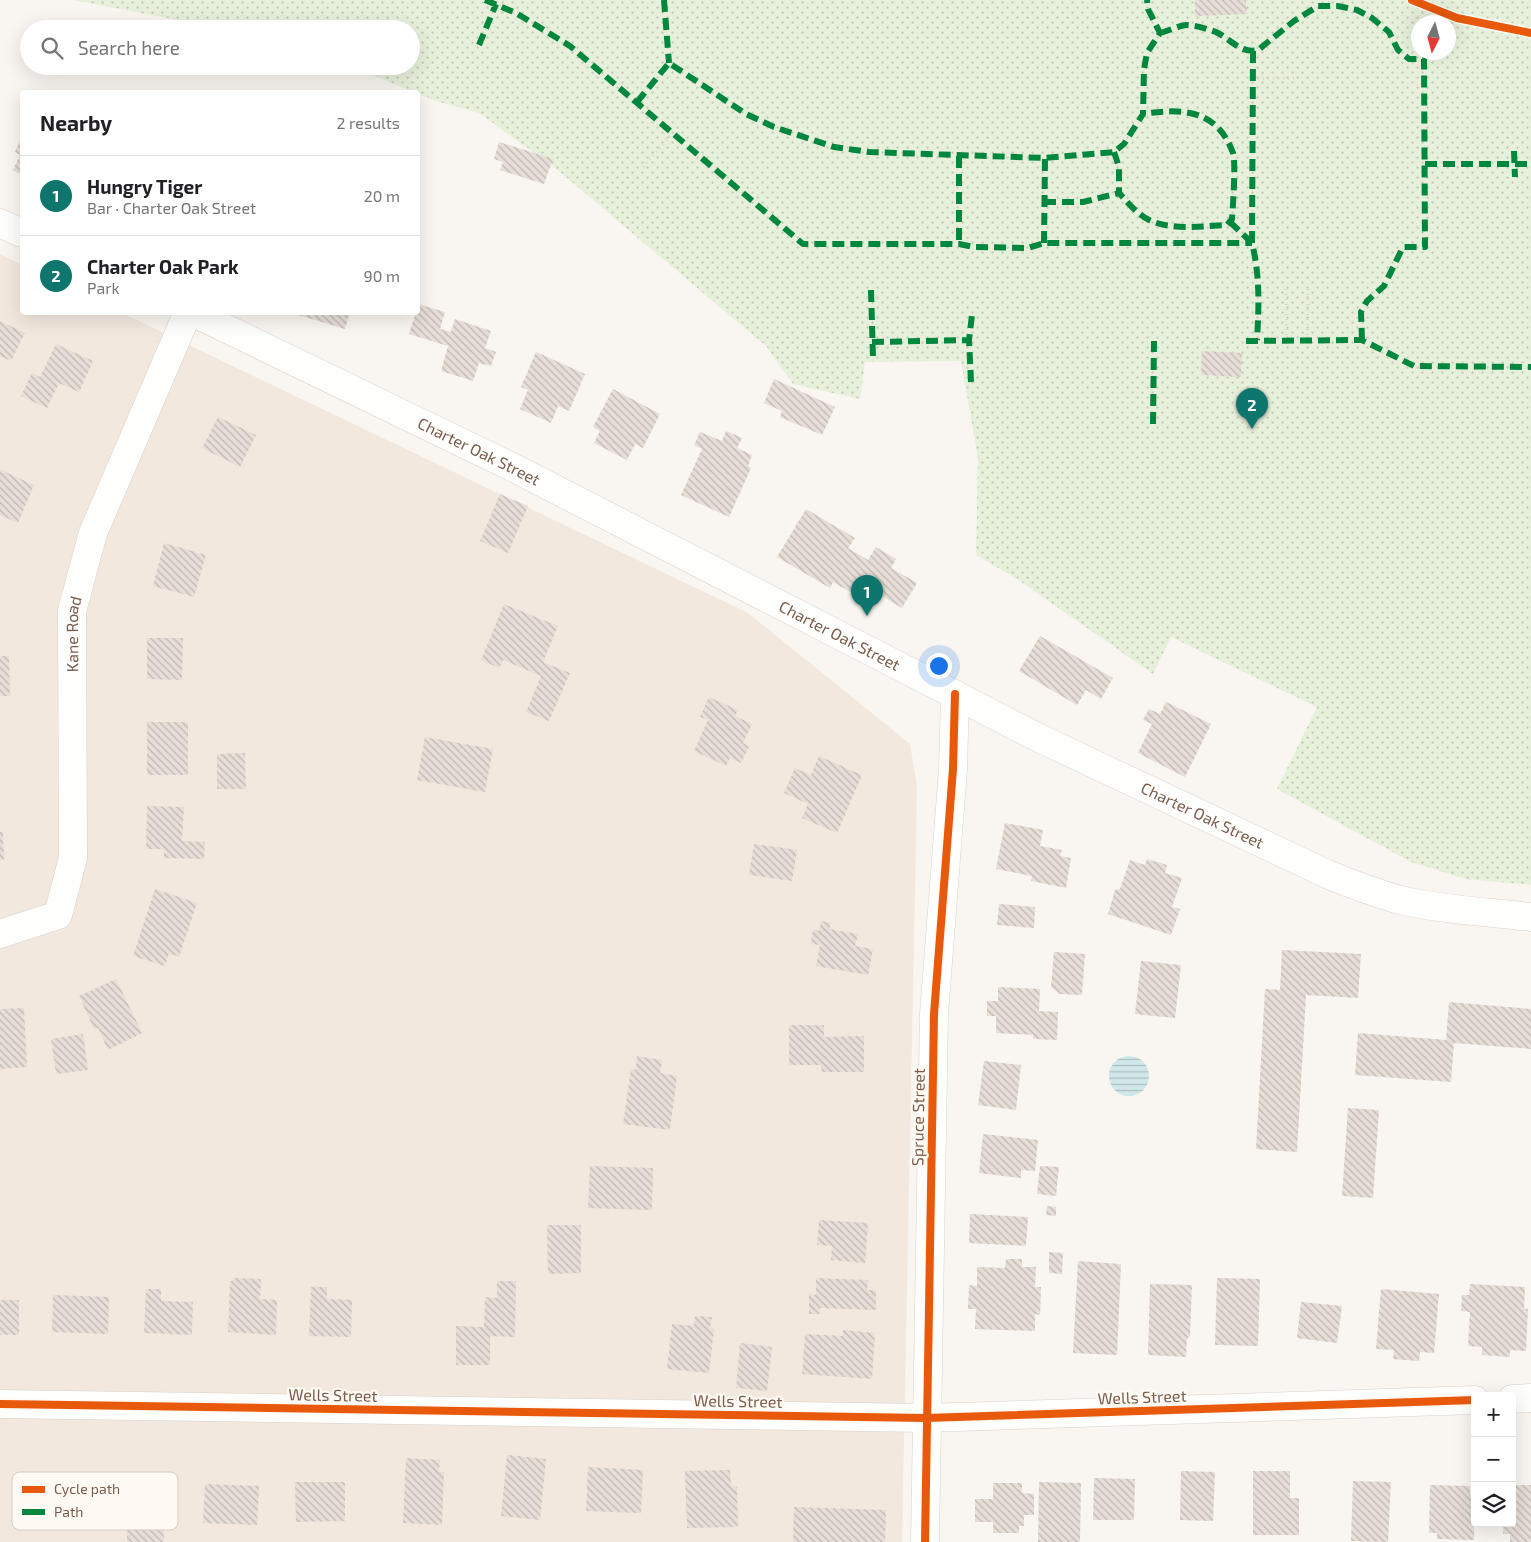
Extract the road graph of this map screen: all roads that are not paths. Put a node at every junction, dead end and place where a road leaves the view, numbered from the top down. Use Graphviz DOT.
graph roads {
  1 [pos="0,222"];
  2 [pos="20,232"];
  3 [pos="187,315"];
  4 [pos="198,315"];
  5 [pos="955,694"];
  6 [pos="1531,917"];
  7 [pos="0,934"];
  8 [pos="1531,1398"];
  9 [pos="1516,1399"];
  10 [pos="1471,1400"];
  11 [pos="0,1404"];
  12 [pos="926,1418"];
  13 [pos="924,1542"];
  1 -- 2 [label="street"];
  3 -- 7 [label="street, Kane Road"];
  4 -- 5 [label="street, Charter Oak Street"];
  5 -- 6 [label="street, Charter Oak Street"];
  5 -- 12 [label="street, Spruce Street"];
  8 -- 9 [label="street"];
  10 -- 12 [label="street, Wells Street"];
  11 -- 12 [label="street, Wells Street"];
  12 -- 13 [label="street, Spruce Street"];
}
